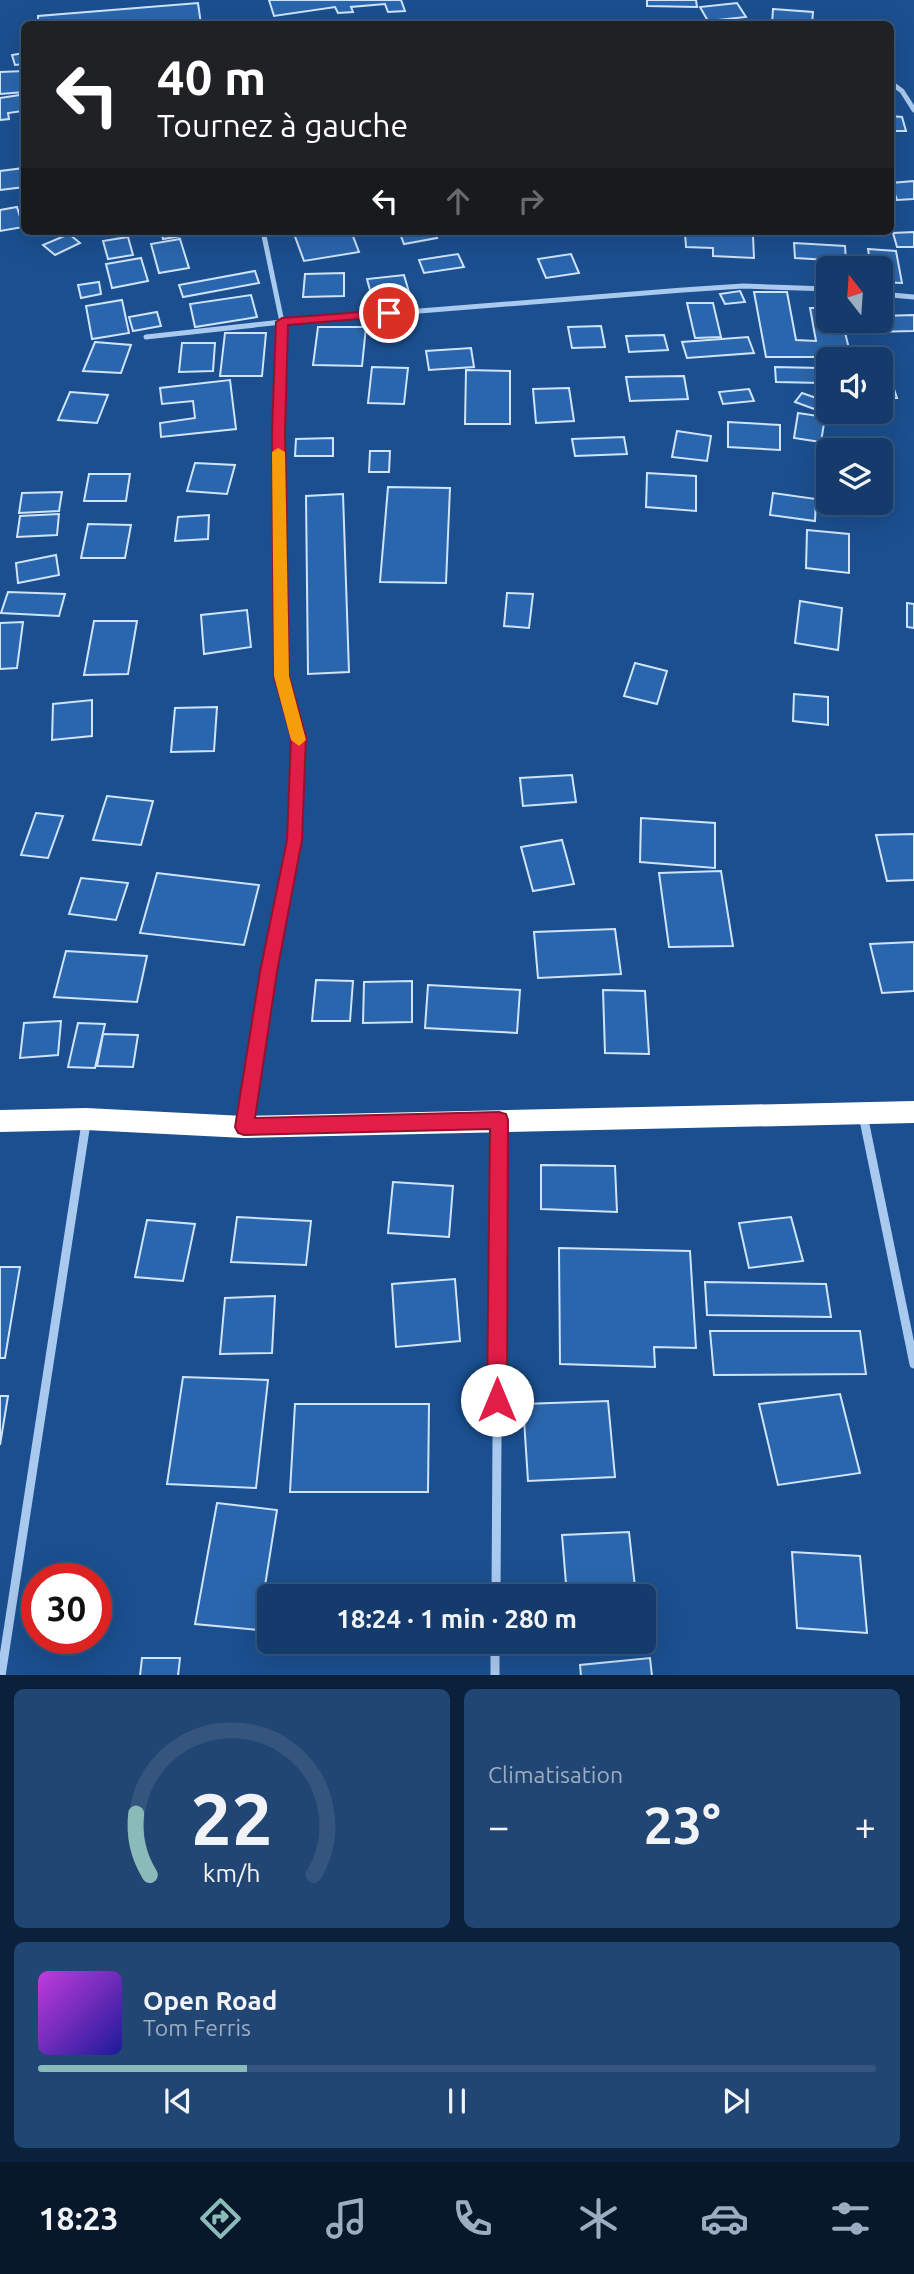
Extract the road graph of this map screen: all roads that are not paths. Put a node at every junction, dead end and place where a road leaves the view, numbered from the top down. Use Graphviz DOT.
graph roads {
  1 [pos="894,85"];
  2 [pos="914,110"];
  3 [pos="264,235"];
  4 [pos="816,288"];
  5 [pos="893,295"];
  6 [pos="914,297"];
  7 [pos="282,322"];
  8 [pos="146,337"];
  9 [pos="914,1112"];
  10 [pos="863,1113"];
  11 [pos="86,1119"];
  12 [pos="499,1120"];
  13 [pos="0,1122"];
  14 [pos="244,1127"];
  15 [pos="914,1364"];
  16 [pos="496,1584"];
  17 [pos="495,1654"];
  18 [pos="1,1675"];
  19 [pos="495,1675"];
  1 -- 2 [label="street"];
  3 -- 7 [label="street"];
  4 -- 7 [label="street"];
  5 -- 6 [label="street"];
  7 -- 8 [label="street"];
  7 -- 14 [label="street"];
  9 -- 10 [label="highway"];
  10 -- 12 [label="highway"];
  10 -- 15 [label="street"];
  11 -- 13 [label="highway"];
  11 -- 14 [label="highway"];
  11 -- 18 [label="street"];
  12 -- 14 [label="highway"];
  12 -- 16 [label="street"];
  17 -- 19 [label="street"];
}
